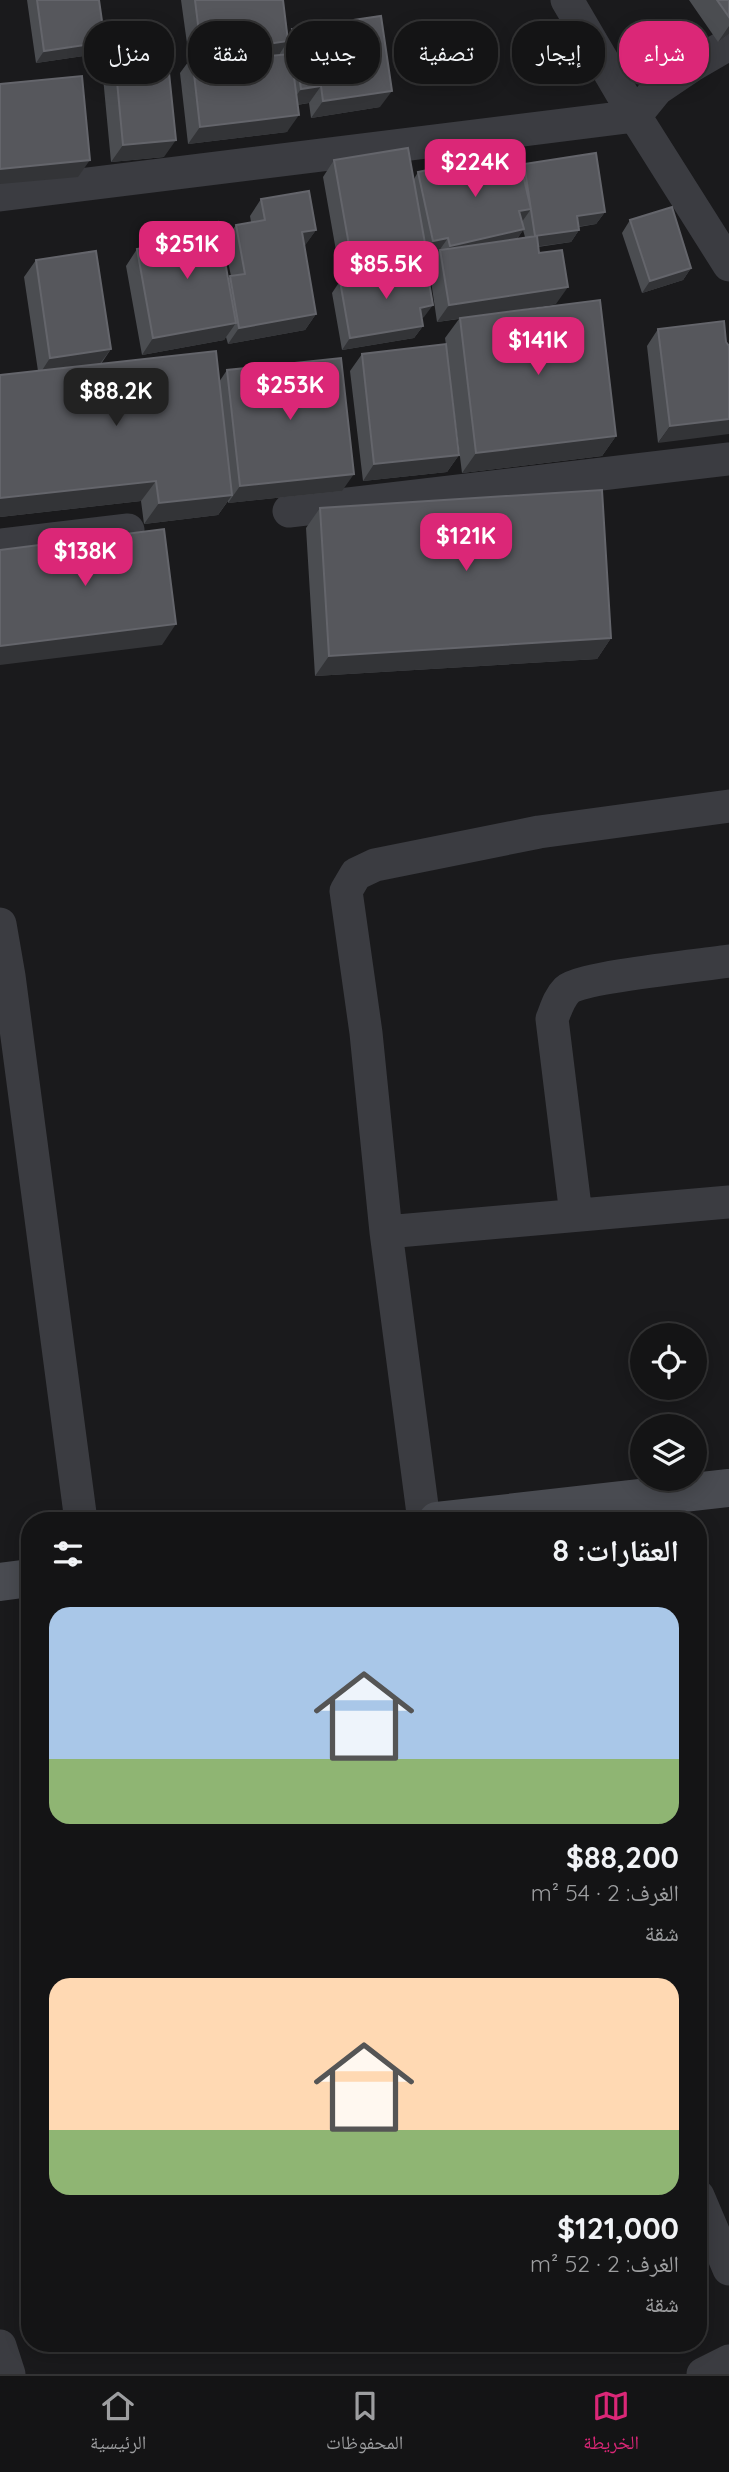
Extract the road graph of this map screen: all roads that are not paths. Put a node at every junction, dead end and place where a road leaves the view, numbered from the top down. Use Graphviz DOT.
graph roads {
  1 [pos="567,0"];
  2 [pos="729,44"];
  3 [pos="635,116"];
  4 [pos="0,195"];
  5 [pos="729,265"];
  6 [pos="729,459"];
  7 [pos="289,511"];
  8 [pos="128,530"];
  9 [pos="0,545"];
  10 [pos="729,806"];
  11 [pos="0,924"];
  12 [pos="729,961"];
  13 [pos="4,977"];
  14 [pos="729,1202"];
  15 [pos="576,1215"];
  16 [pos="386,1232"];
  17 [pos="729,1488"];
  18 [pos="80,1512"];
  19 [pos="423,1512"];
  20 [pos="517,1512"];
  21 [pos="21,1579"];
  22 [pos="0,1582"];
  23 [pos="707,2217"];
  24 [pos="729,2269"];
  25 [pos="0,2346"];
  26 [pos="729,2361"];
  27 [pos="9,2374"];
  28 [pos="703,2374"];
  1 -- 3 [label="street"];
  2 -- 3 [label="street"];
  3 -- 4 [label="street"];
  3 -- 5 [label="street"];
  6 -- 7 [label="street"];
  8 -- 9 [label="street"];
  10 -- 16 [label="street"];
  11 -- 13 [label="street"];
  12 -- 15 [label="street"];
  13 -- 18 [label="street"];
  14 -- 15 [label="street"];
  15 -- 16 [label="street"];
  16 -- 19 [label="street"];
  17 -- 20 [label="main road"];
  21 -- 22 [label="main road"];
  23 -- 24 [label="street"];
  25 -- 27 [label="street"];
  26 -- 28 [label="street"];
}
